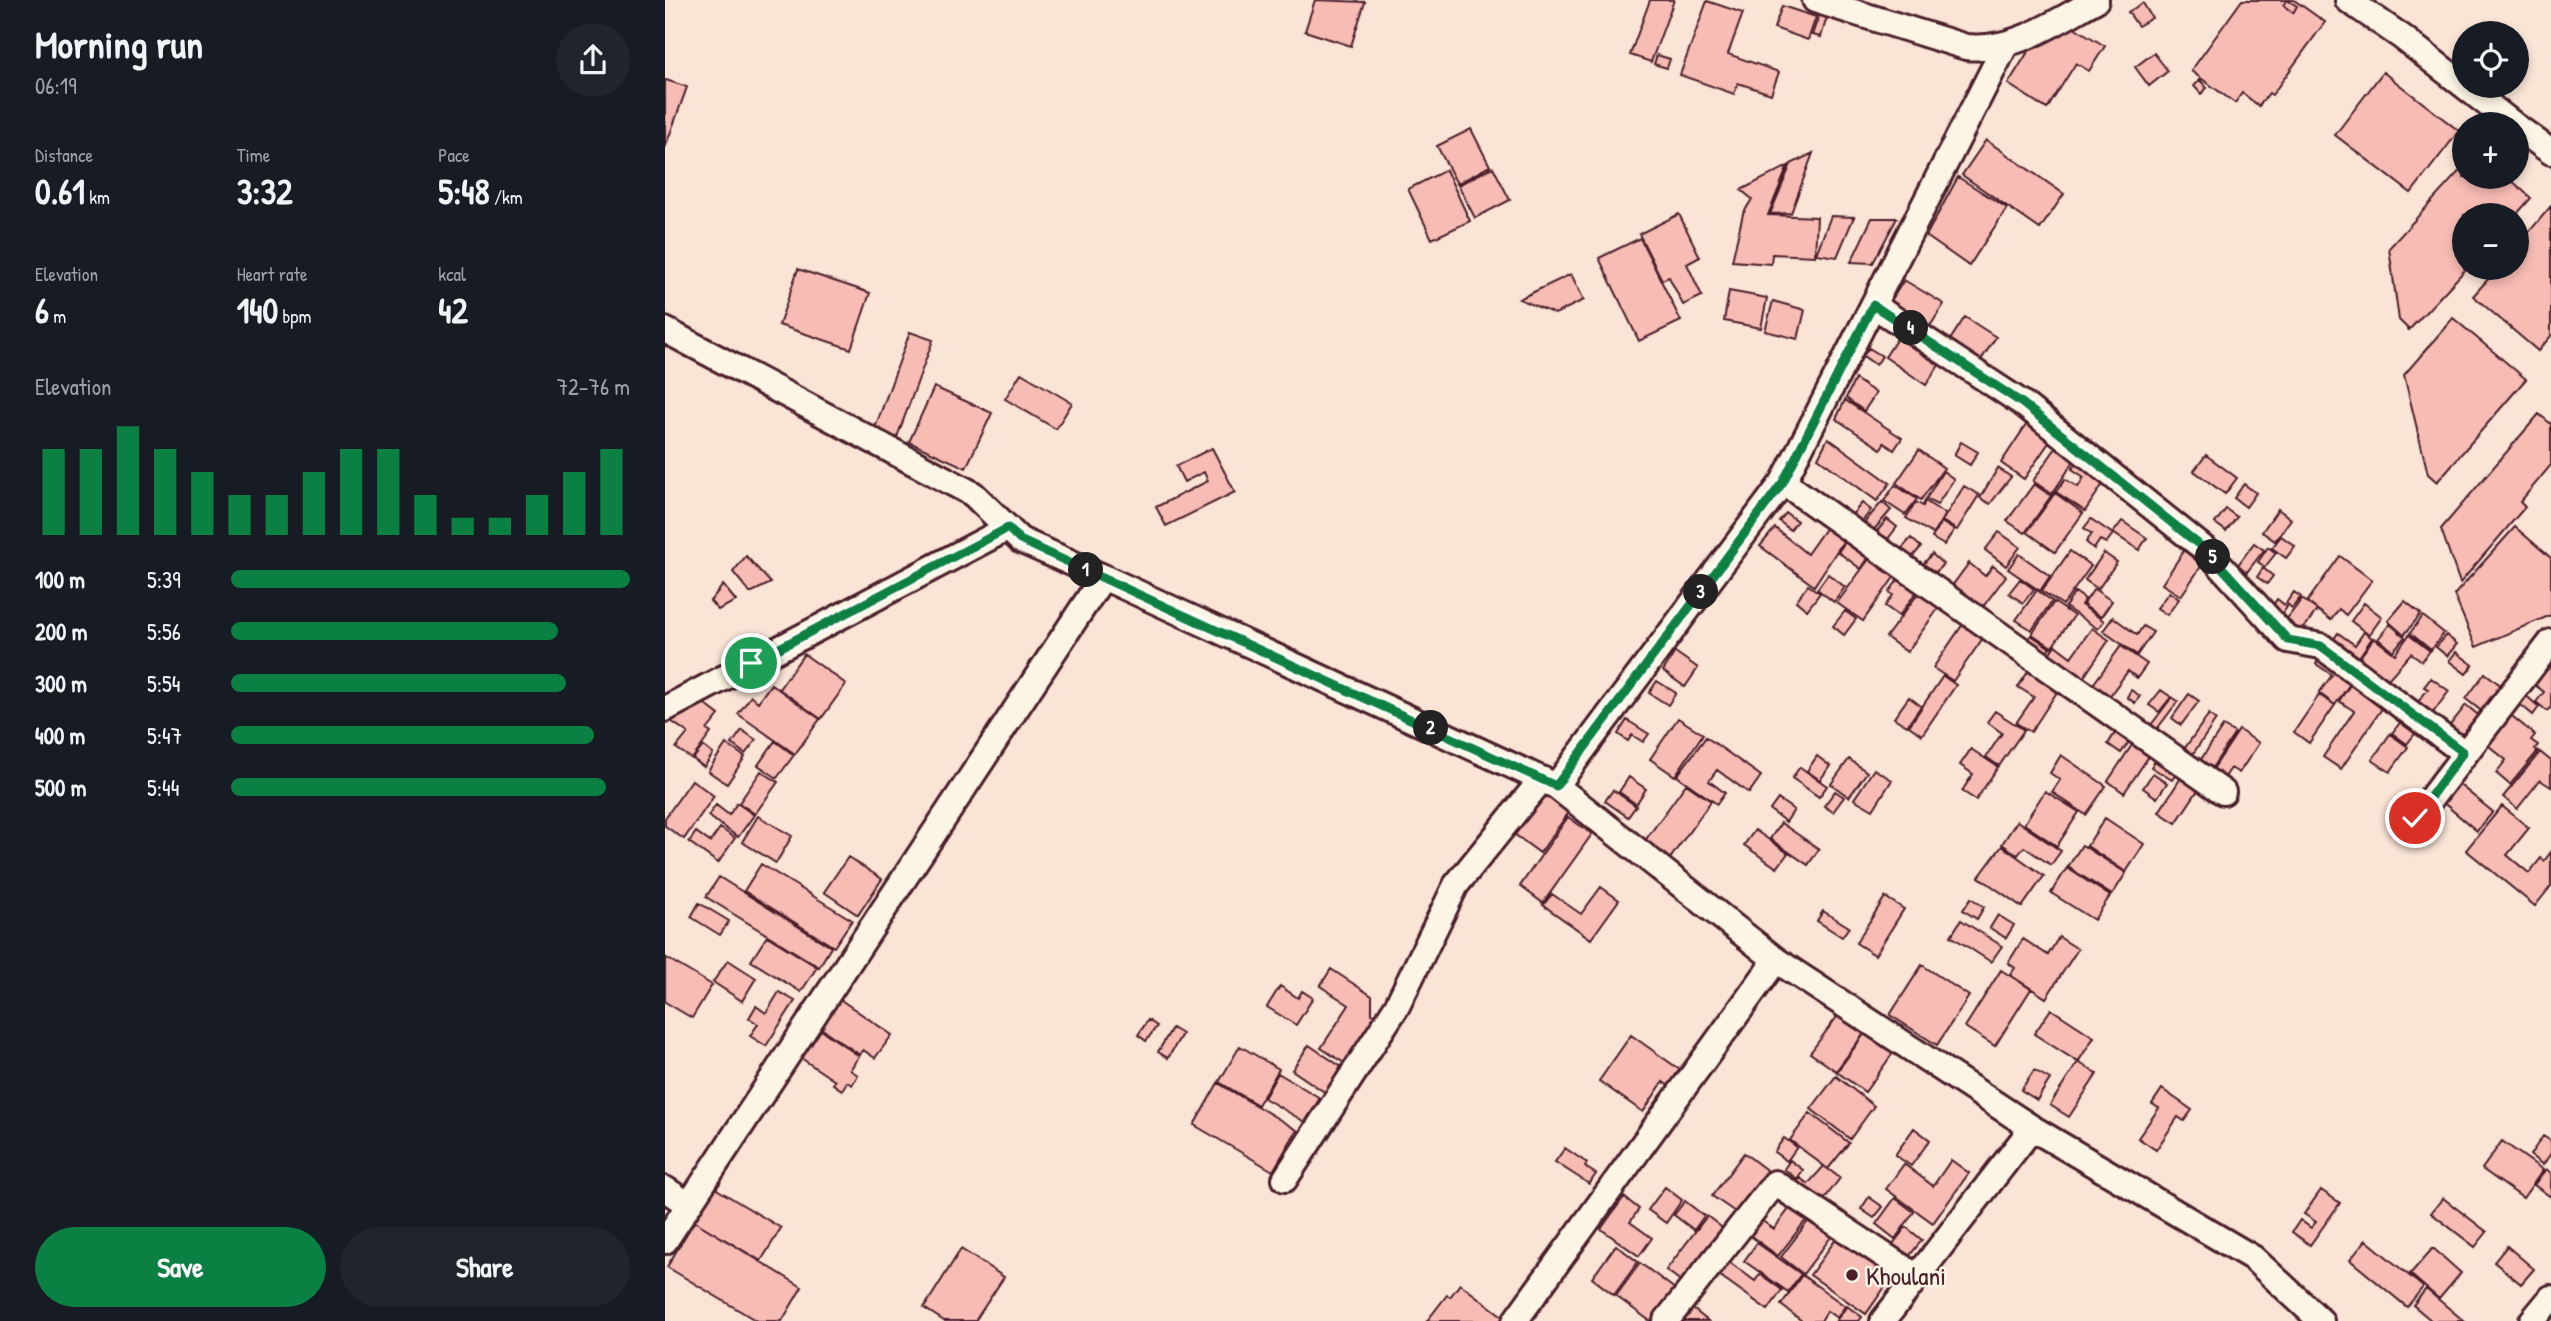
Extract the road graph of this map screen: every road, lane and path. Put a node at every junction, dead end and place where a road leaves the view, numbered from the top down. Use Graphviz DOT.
graph roads {
  1 [pos="1815,0"];
  2 [pos="2096,0"];
  3 [pos="2347,0"];
  4 [pos="2005,46"];
  5 [pos="2498,112"];
  6 [pos="2529,136"];
  7 [pos="2551,152"];
  8 [pos="1873,305"];
  9 [pos="665,330"];
  10 [pos="1783,482"];
  11 [pos="1008,528"];
  12 [pos="1103,578"];
  13 [pos="2551,642"];
  14 [pos="665,709"];
  15 [pos="2463,752"];
  16 [pos="1549,783"];
  17 [pos="2223,792"];
  18 [pos="2415,818"];
  19 [pos="1776,960"];
  20 [pos="2032,1128"];
  21 [pos="1285,1179"];
  22 [pos="665,1189"];
  23 [pos="689,1205"];
  24 [pos="665,1241"];
  25 [pos="1917,1277"];
  26 [pos="2551,1298"];
  27 [pos="2308,1317"];
  28 [pos="1515,1321"];
  29 [pos="1666,1321"];
  30 [pos="1882,1321"];
  31 [pos="2532,1321"];
  1 -- 4 [label="street"];
  2 -- 4 [label="street"];
  3 -- 5 [label="street"];
  4 -- 8 [label="street"];
  6 -- 7 [label="street"];
  8 -- 10 [label="street"];
  8 -- 15 [label="street"];
  9 -- 11 [label="street"];
  10 -- 16 [label="street"];
  10 -- 17 [label="street"];
  11 -- 12 [label="street"];
  11 -- 14 [label="street"];
  12 -- 16 [label="street"];
  12 -- 23 [label="street"];
  13 -- 15 [label="street"];
  15 -- 18 [label="street"];
  16 -- 19 [label="street"];
  16 -- 21 [label="street"];
  19 -- 20 [label="street"];
  19 -- 28 [label="street"];
  20 -- 25 [label="street"];
  20 -- 27 [label="street"];
  22 -- 23 [label="street"];
  23 -- 24 [label="street"];
  25 -- 29 [label="street"];
  25 -- 30 [label="street"];
  26 -- 31 [label="street"];
}
